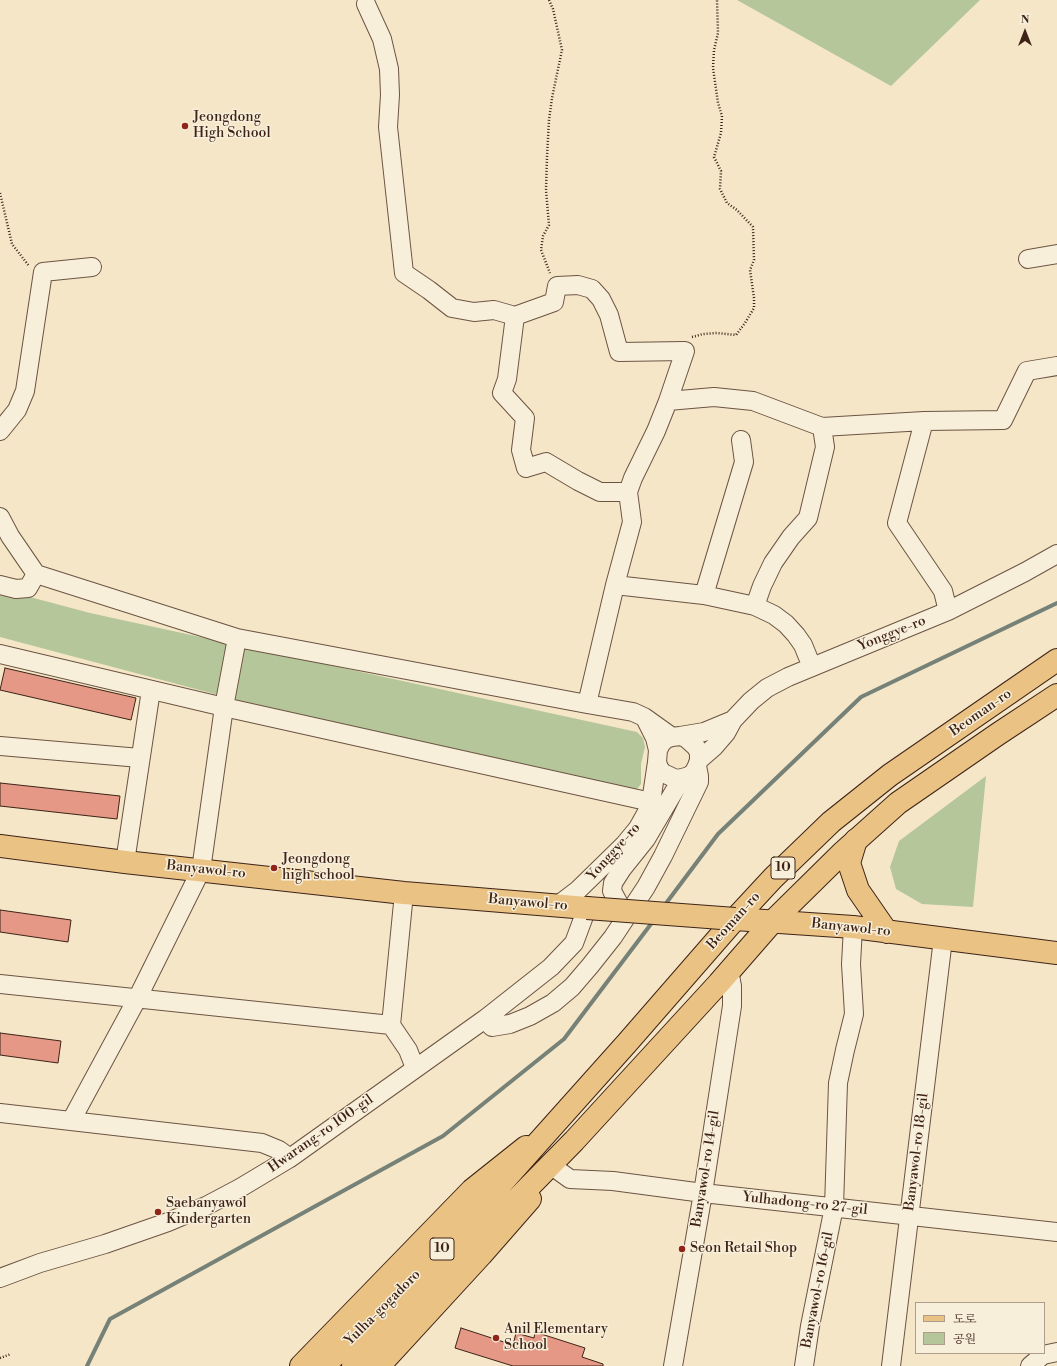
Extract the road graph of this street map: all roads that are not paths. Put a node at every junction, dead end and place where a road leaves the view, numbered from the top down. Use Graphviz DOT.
graph roads {
  1 [pos="366,4"];
  2 [pos="1057,254"];
  3 [pos="1028,259"];
  4 [pos="92,267"];
  5 [pos="515,316"];
  6 [pos="1057,366"];
  7 [pos="668,401"];
  8 [pos="924,421"];
  9 [pos="822,427"];
  10 [pos="0,431"];
  11 [pos="741,440"];
  12 [pos="628,492"];
  13 [pos="0,517"];
  14 [pos="1057,554"];
  15 [pos="36,574"];
  16 [pos="0,585"];
  17 [pos="615,585"];
  18 [pos="704,595"];
  19 [pos="755,606"];
  20 [pos="948,611"];
  21 [pos="237,638"];
  22 [pos="0,654"];
  23 [pos="1057,660"];
  24 [pos="812,667"];
  25 [pos="151,690"];
  26 [pos="1057,695"];
  27 [pos="587,704"];
  28 [pos="224,707"];
  29 [pos="644,717"];
  30 [pos="732,720"];
  31 [pos="676,736"];
  32 [pos="0,746"];
  33 [pos="657,756"];
  34 [pos="140,758"];
  35 [pos="698,763"];
  36 [pos="682,778"];
  37 [pos="651,802"];
  38 [pos="856,840"];
  39 [pos="0,846"];
  40 [pos="125,862"];
  41 [pos="201,870"];
  42 [pos="404,893"];
  43 [pos="557,906"];
  44 [pos="587,908"];
  45 [pos="623,911"];
  46 [pos="734,919"];
  47 [pos="773,921"];
  48 [pos="853,927"];
  49 [pos="887,932"];
  50 [pos="943,939"];
  51 [pos="1057,953"];
  52 [pos="729,972"];
  53 [pos="0,984"];
  54 [pos="137,999"];
  55 [pos="485,1019"];
  56 [pos="391,1025"];
  57 [pos="415,1068"];
  58 [pos="0,1113"];
  59 [pos="71,1121"];
  60 [pos="554,1126"];
  61 [pos="574,1141"];
  62 [pos="290,1158"];
  63 [pos="556,1169"];
  64 [pos="703,1193"];
  65 [pos="834,1208"];
  66 [pos="910,1216"];
  67 [pos="1057,1232"];
  68 [pos="0,1278"];
  69 [pos="1057,1352"];
  70 [pos="300,1366"];
  71 [pos="324,1366"];
  72 [pos="353,1366"];
  73 [pos="379,1366"];
  74 [pos="673,1366"];
  75 [pos="804,1366"];
  76 [pos="891,1366"];
  77 [pos="1030,1366"];
  1 -- 5 [label="street"];
  2 -- 3 [label="street"];
  4 -- 10 [label="street"];
  5 -- 7 [label="street"];
  5 -- 12 [label="street"];
  6 -- 8 [label="street"];
  7 -- 9 [label="street"];
  7 -- 12 [label="street"];
  8 -- 9 [label="street"];
  8 -- 20 [label="street"];
  9 -- 19 [label="street"];
  11 -- 18 [label="street"];
  12 -- 17 [label="street"];
  13 -- 15 [label="street"];
  14 -- 20 [label="street, Yonggye-ro"];
  15 -- 16 [label="street"];
  15 -- 21 [label="street"];
  17 -- 18 [label="street"];
  17 -- 27 [label="street"];
  18 -- 19 [label="street"];
  19 -- 24 [label="street"];
  20 -- 24 [label="street, Yonggye-ro"];
  21 -- 27 [label="street"];
  21 -- 28 [label="street"];
  22 -- 25 [label="street"];
  23 -- 46 [label="main road, Beoman-ro / 10"];
  24 -- 30 [label="street, Yonggye-ro"];
  25 -- 28 [label="street"];
  25 -- 34 [label="street"];
  26 -- 38 [label="main road, Beoman-ro / 10"];
  27 -- 29 [label="street"];
  28 -- 37 [label="street"];
  28 -- 41 [label="street"];
  29 -- 31 [label="street"];
  29 -- 33 [label="street"];
  30 -- 31 [label="street, Yonggye-ro"];
  30 -- 35 [label="street, Yonggye-ro"];
  31 -- 33 [label="street"];
  31 -- 35 [label="street"];
  32 -- 34 [label="street"];
  33 -- 36 [label="street"];
  33 -- 37 [label="street, Yonggye-ro"];
  34 -- 40 [label="street"];
  35 -- 36 [label="street"];
  35 -- 55 [label="street"];
  36 -- 45 [label="street, Yonggye-ro"];
  37 -- 43 [label="street, Yonggye-ro"];
  38 -- 47 [label="main road, Beoman-ro / 10"];
  38 -- 49 [label="main road"];
  39 -- 40 [label="main road, Banyawol-ro"];
  40 -- 41 [label="main road, Banyawol-ro"];
  41 -- 42 [label="main road, Banyawol-ro"];
  41 -- 54 [label="street"];
  42 -- 43 [label="main road, Banyawol-ro"];
  42 -- 56 [label="street"];
  43 -- 44 [label="main road, Banyawol-ro"];
  44 -- 45 [label="main road, Banyawol-ro, bridge"];
  44 -- 55 [label="street, Hwarang-ro 100-gil"];
  45 -- 46 [label="main road, Banyawol-ro, bridge"];
  46 -- 47 [label="main road, Banyawol-ro"];
  46 -- 60 [label="main road, Beoman-ro / 10"];
  47 -- 48 [label="main road, Banyawol-ro"];
  47 -- 52 [label="main road, Beoman-ro / 10"];
  48 -- 49 [label="main road, Banyawol-ro"];
  48 -- 65 [label="street, Banyawol-ro 16-gil"];
  49 -- 50 [label="main road, Banyawol-ro"];
  50 -- 51 [label="main road, Banyawol-ro"];
  50 -- 66 [label="street, Banyawol-ro 18-gil"];
  52 -- 61 [label="main road, Beoman-ro / 10"];
  52 -- 64 [label="street, Banyawol-ro 14-gil"];
  53 -- 54 [label="street"];
  54 -- 56 [label="street"];
  54 -- 59 [label="street"];
  55 -- 57 [label="street, Hwarang-ro 100-gil"];
  56 -- 57 [label="street"];
  57 -- 62 [label="street, Hwarang-ro 100-gil"];
  58 -- 59 [label="street"];
  59 -- 62 [label="street"];
  60 -- 70 [label="main road"];
  60 -- 71 [label="main road, Yulha-gogadoro / 10"];
  61 -- 63 [label="main road"];
  61 -- 72 [label="main road, Yulha-gogadoro / 10"];
  62 -- 68 [label="street, Hwarang-ro 100-gil"];
  63 -- 64 [label="street, Yulhadong-ro 27-gil"];
  63 -- 73 [label="main road"];
  64 -- 65 [label="street, Yulhadong-ro 27-gil"];
  64 -- 74 [label="street, Banyawol-ro 14-gil"];
  65 -- 66 [label="street, Yulhadong-ro 27-gil"];
  65 -- 75 [label="street, Banyawol-ro 16-gil"];
  66 -- 67 [label="street, Yulhadong-ro 27-gil"];
  66 -- 76 [label="street, Banyawol-ro 18-gil"];
  69 -- 77 [label="street"];
}
